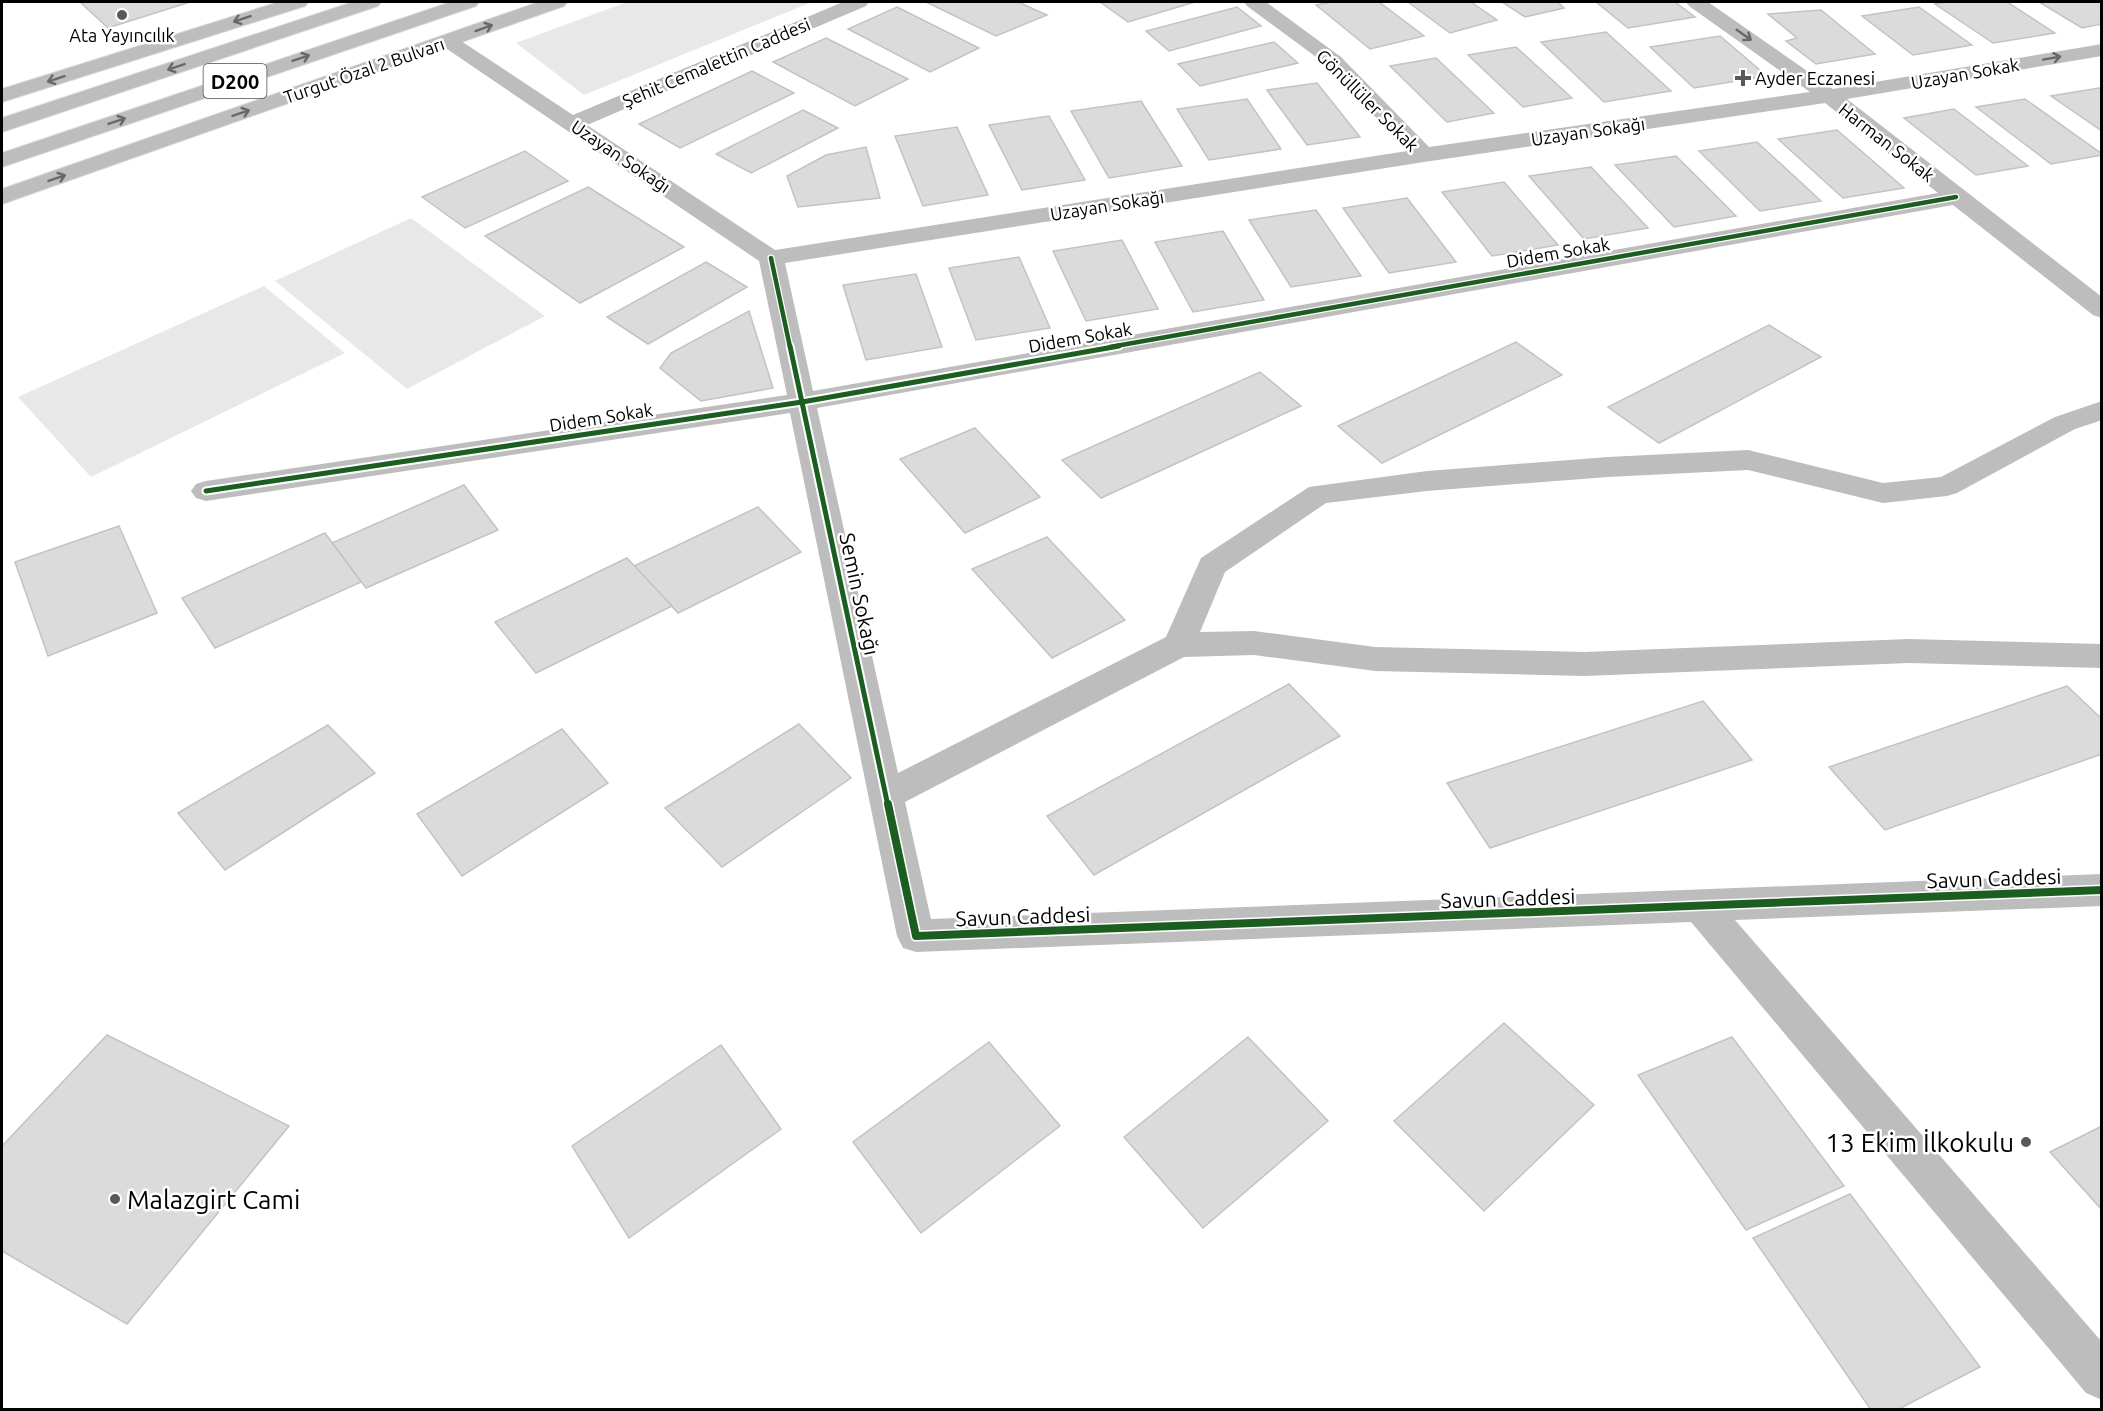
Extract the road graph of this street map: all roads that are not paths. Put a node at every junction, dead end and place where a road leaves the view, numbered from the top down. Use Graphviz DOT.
graph roads {
  1 [pos="298,2"];
  2 [pos="371,2"];
  3 [pos="469,2"];
  4 [pos="557,2"];
  5 [pos="859,2"];
  6 [pos="1254,2"];
  7 [pos="1696,2"];
  8 [pos="448,41"];
  9 [pos="2102,50"];
  10 [pos="2,96"];
  11 [pos="1829,96"];
  12 [pos="572,123"];
  13 [pos="2,125"];
  14 [pos="1424,155"];
  15 [pos="2,160"];
  16 [pos="2,197"];
  17 [pos="1956,197"];
  18 [pos="771,258"];
  19 [pos="2102,310"];
  20 [pos="802,402"];
  21 [pos="2102,410"];
  22 [pos="206,491"];
  23 [pos="1179,645"];
  24 [pos="2102,656"];
  25 [pos="886,795"];
  26 [pos="2102,890"];
  27 [pos="1701,907"];
  28 [pos="916,936"];
  29 [pos="2102,1377"];
  1 -- 10 [label="main road, D200, one-way"];
  2 -- 13 [label="main road, D200, one-way"];
  15 -- 3 [label="main road, Turgut Özal 2 Bulvarı / D200, one-way"];
  8 -- 4 [label="main road, Turgut Özal 2 Bulvarı, one-way"];
  5 -- 12 [label="main road, Şehit Cemalettin Caddesi"];
  6 -- 14 [label="main road, Gönüllüler Sokak"];
  7 -- 11 [label="main road, Harman Sokak, one-way"];
  8 -- 12 [label="main road, Uzayan Sokağı"];
  16 -- 8 [label="main road, Turgut Özal 2 Bulvarı, one-way"];
  11 -- 9 [label="main road, Uzayan Sokak, one-way"];
  11 -- 14 [label="main road, Uzayan Sokağı"];
  11 -- 17 [label="main road, Harman Sokak"];
  12 -- 18 [label="main road, Uzayan Sokağı"];
  14 -- 18 [label="main road, Uzayan Sokağı"];
  17 -- 19 [label="main road, Harman Sokak"];
  17 -- 20 [label="main road, Didem Sokak"];
  18 -- 20 [label="main road, Semin Sokağı"];
  20 -- 22 [label="main road, Didem Sokak"];
  20 -- 25 [label="main road, Semin Sokağı"];
  21 -- 23 [label="main road"];
  23 -- 24 [label="main road"];
  23 -- 25 [label="main road"];
  25 -- 28 [label="main road, Semin Sokağı"];
  26 -- 27 [label="main road, Savun Caddesi"];
  27 -- 28 [label="main road, Savun Caddesi"];
  27 -- 29 [label="main road"];
}
